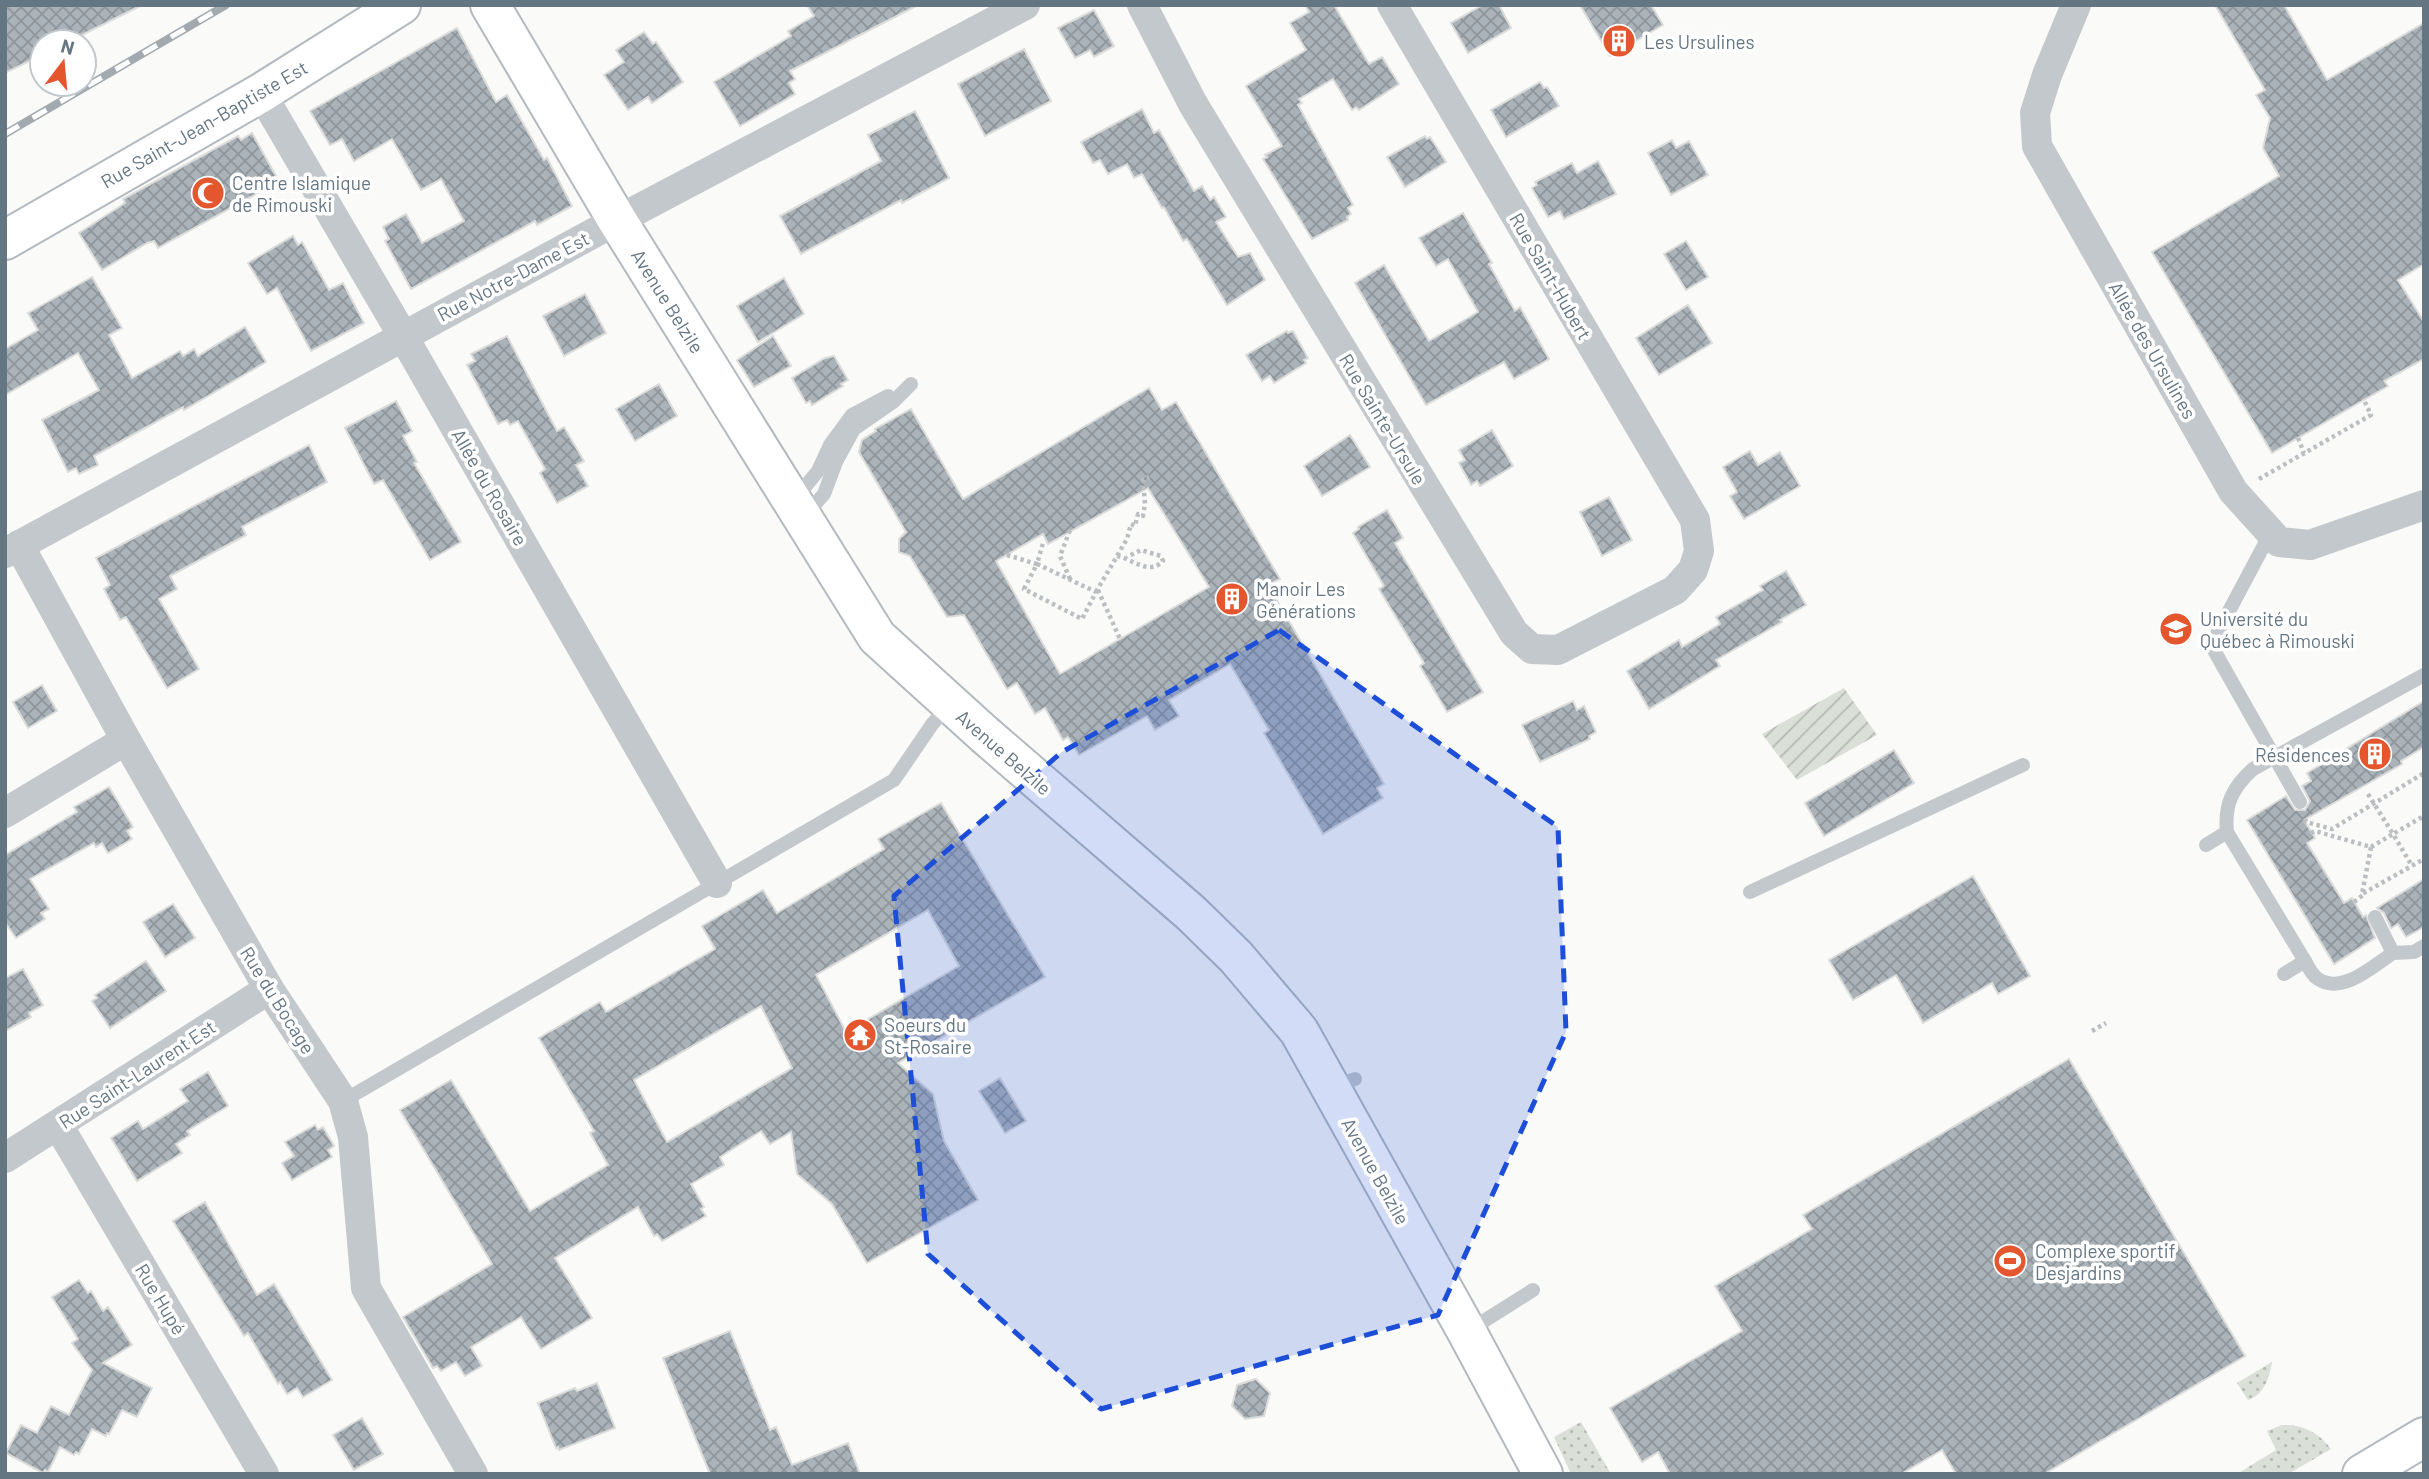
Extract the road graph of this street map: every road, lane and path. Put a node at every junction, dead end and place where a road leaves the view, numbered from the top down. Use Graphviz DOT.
graph roads {
  1 [pos="490,5"];
  2 [pos="1025,5"];
  3 [pos="1142,5"];
  4 [pos="1392,5"];
  5 [pos="2076,5"];
  6 [pos="400,6"];
  7 [pos="261,93"];
  8 [pos="617,220"];
  9 [pos="5,240"];
  10 [pos="403,335"];
  11 [pos="2364,400"];
  12 [pos="2298,438"];
  13 [pos="2304,453"];
  14 [pos="1149,477"];
  15 [pos="2233,491"];
  16 [pos="2424,506"];
  17 [pos="798,510"];
  18 [pos="1070,530"];
  19 [pos="2271,533"];
  20 [pos="1043,542"];
  21 [pos="12,549"];
  22 [pos="1699,551"];
  23 [pos="1007,555"];
  24 [pos="1117,556"];
  25 [pos="1127,557"];
  26 [pos="1037,564"];
  27 [pos="1070,580"];
  28 [pos="1097,591"];
  29 [pos="1120,639"];
  30 [pos="2424,675"];
  31 [pos="951,705"];
  32 [pos="126,740"];
  33 [pos="2275,757"];
  34 [pos="2023,765"];
  35 [pos="2424,773"];
  36 [pos="2368,794"];
  37 [pos="2300,802"];
  38 [pos="2374,803"];
  39 [pos="5,813"];
  40 [pos="2424,816"];
  41 [pos="2314,829"];
  42 [pos="2227,832"];
  43 [pos="2393,834"];
  44 [pos="2206,845"];
  45 [pos="2371,847"];
  46 [pos="2424,859"];
  47 [pos="2412,866"];
  48 [pos="717,883"];
  49 [pos="1750,892"];
  50 [pos="2375,917"];
  51 [pos="2424,946"];
  52 [pos="2393,953"];
  53 [pos="2305,961"];
  54 [pos="2284,974"];
  55 [pos="269,989"];
  56 [pos="2106,1023"];
  57 [pos="2092,1031"];
  58 [pos="343,1101"];
  59 [pos="58,1125"];
  60 [pos="5,1158"];
  61 [pos="1534,1290"];
  62 [pos="1467,1332"];
  63 [pos="2424,1437"];
  64 [pos="264,1474"];
  65 [pos="473,1474"];
  66 [pos="1543,1474"];
  67 [pos="2362,1474"];
  1 -- 8 [label="street, Avenue Belzile"];
  2 -- 8 [label="street, Rue Notre-Dame Est"];
  3 -- 22 [label="street, Rue Sainte-Ursule"];
  4 -- 22 [label="street, Rue Saint-Hubert"];
  5 -- 15 [label="street, Allée des Ursulines"];
  6 -- 7 [label="street, Rue Saint-Jean-Baptiste Est"];
  7 -- 9 [label="street, Rue Saint-Jean-Baptiste Est"];
  7 -- 10 [label="street, Allée du Rosaire"];
  8 -- 10 [label="street, Rue Notre-Dame Est"];
  8 -- 17 [label="street, Avenue Belzile"];
  10 -- 21 [label="street, Rue Notre-Dame Est"];
  10 -- 48 [label="street, Allée du Rosaire"];
  11 -- 13 [label="path"];
  12 -- 13 [label="path"];
  13 -- 15 [label="path"];
  14 -- 24 [label="path"];
  15 -- 19 [label="street, Allée des Ursulines"];
  16 -- 19 [label="street, Allée des Ursulines"];
  17 -- 17 [label="lane"];
  17 -- 31 [label="street, Avenue Belzile"];
  18 -- 27 [label="path"];
  19 -- 33 [label="lane"];
  20 -- 26 [label="path"];
  21 -- 32 [label="street, Rue du Bocage"];
  23 -- 26 [label="path"];
  24 -- 25 [label="path"];
  24 -- 28 [label="path"];
  25 -- 25 [label="path"];
  26 -- 27 [label="path"];
  26 -- 28 [label="path"];
  27 -- 28 [label="path"];
  28 -- 29 [label="path"];
  30 -- 33 [label="lane"];
  31 -- 48 [label="lane"];
  31 -- 62 [label="street, Avenue Belzile"];
  32 -- 39 [label="street"];
  32 -- 55 [label="street, Rue du Bocage"];
  33 -- 37 [label="lane"];
  33 -- 42 [label="lane"];
  34 -- 49 [label="lane"];
  35 -- 38 [label="path"];
  36 -- 38 [label="path"];
  37 -- 41 [label="path"];
  38 -- 41 [label="path"];
  38 -- 43 [label="path"];
  40 -- 43 [label="path"];
  41 -- 45 [label="path"];
  42 -- 44 [label="lane"];
  42 -- 53 [label="lane"];
  43 -- 45 [label="path"];
  43 -- 47 [label="path"];
  45 -- 47 [label="path"];
  46 -- 47 [label="path"];
  48 -- 58 [label="lane"];
  50 -- 52 [label="lane"];
  51 -- 52 [label="lane"];
  52 -- 53 [label="lane"];
  53 -- 54 [label="lane"];
  55 -- 58 [label="street, Rue du Bocage"];
  55 -- 59 [label="street, Rue Saint-Laurent Est"];
  56 -- 57 [label="path"];
  58 -- 65 [label="street, Rue du Bocage"];
  59 -- 60 [label="street, Rue Saint-Laurent Est"];
  59 -- 64 [label="street, Rue Hupé"];
  61 -- 62 [label="lane"];
  62 -- 66 [label="street, Avenue Belzile"];
  63 -- 67 [label="street"];
}
